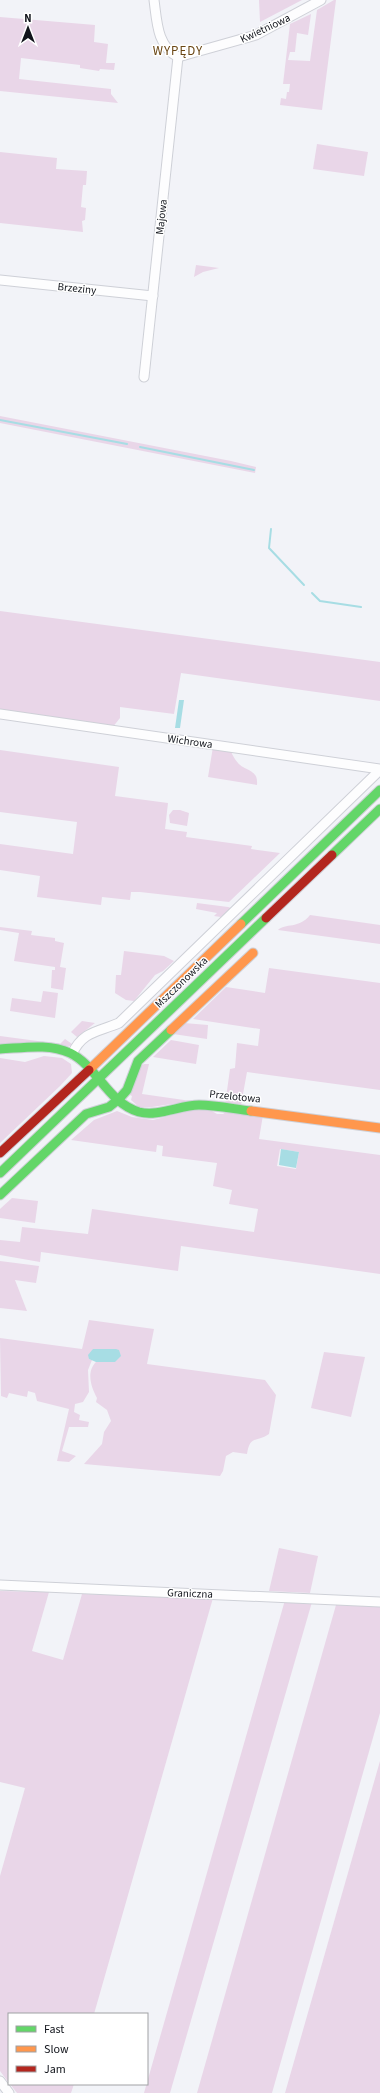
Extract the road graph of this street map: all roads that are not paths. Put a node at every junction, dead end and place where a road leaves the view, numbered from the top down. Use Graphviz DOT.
graph roads {
  1 [pos="154,0"];
  2 [pos="321,0"];
  3 [pos="178,57"];
  4 [pos="0,280"];
  5 [pos="153,296"];
  6 [pos="144,376"];
  7 [pos="0,714"];
  8 [pos="380,770"];
  9 [pos="380,790"];
  10 [pos="380,808"];
  11 [pos="253,953"];
  12 [pos="0,1049"];
  13 [pos="72,1054"];
  14 [pos="89,1069"];
  15 [pos="99,1079"];
  16 [pos="119,1099"];
  17 [pos="380,1128"];
  18 [pos="0,1153"];
  19 [pos="0,1173"];
  20 [pos="0,1195"];
  21 [pos="0,1585"];
  22 [pos="380,1602"];
  23 [pos="0,2082"];
  24 [pos="9,2093"];
  1 -- 3 [label="street"];
  2 -- 3 [label="street, Kwietniowa"];
  3 -- 5 [label="street, Majowa"];
  4 -- 5 [label="street, Brzeziny"];
  5 -- 6 [label="street, Majowa"];
  7 -- 8 [label="street, Wichrowa"];
  8 -- 13 [label="street"];
  9 -- 14 [label="main road, Mszczonowska"];
  10 -- 15 [label="main road, Mszczonowska"];
  11 -- 16 [label="main road"];
  12 -- 13 [label="main road"];
  13 -- 14 [label="main road, Przelotowa"];
  14 -- 15 [label="main road, Przelotowa"];
  14 -- 18 [label="main road, Mszczonowska"];
  15 -- 16 [label="main road, Przelotowa"];
  15 -- 19 [label="main road, Mszczonowska"];
  16 -- 17 [label="main road, Przelotowa"];
  16 -- 20 [label="main road"];
  21 -- 22 [label="street, Graniczna"];
  23 -- 24 [label="street"];
}
